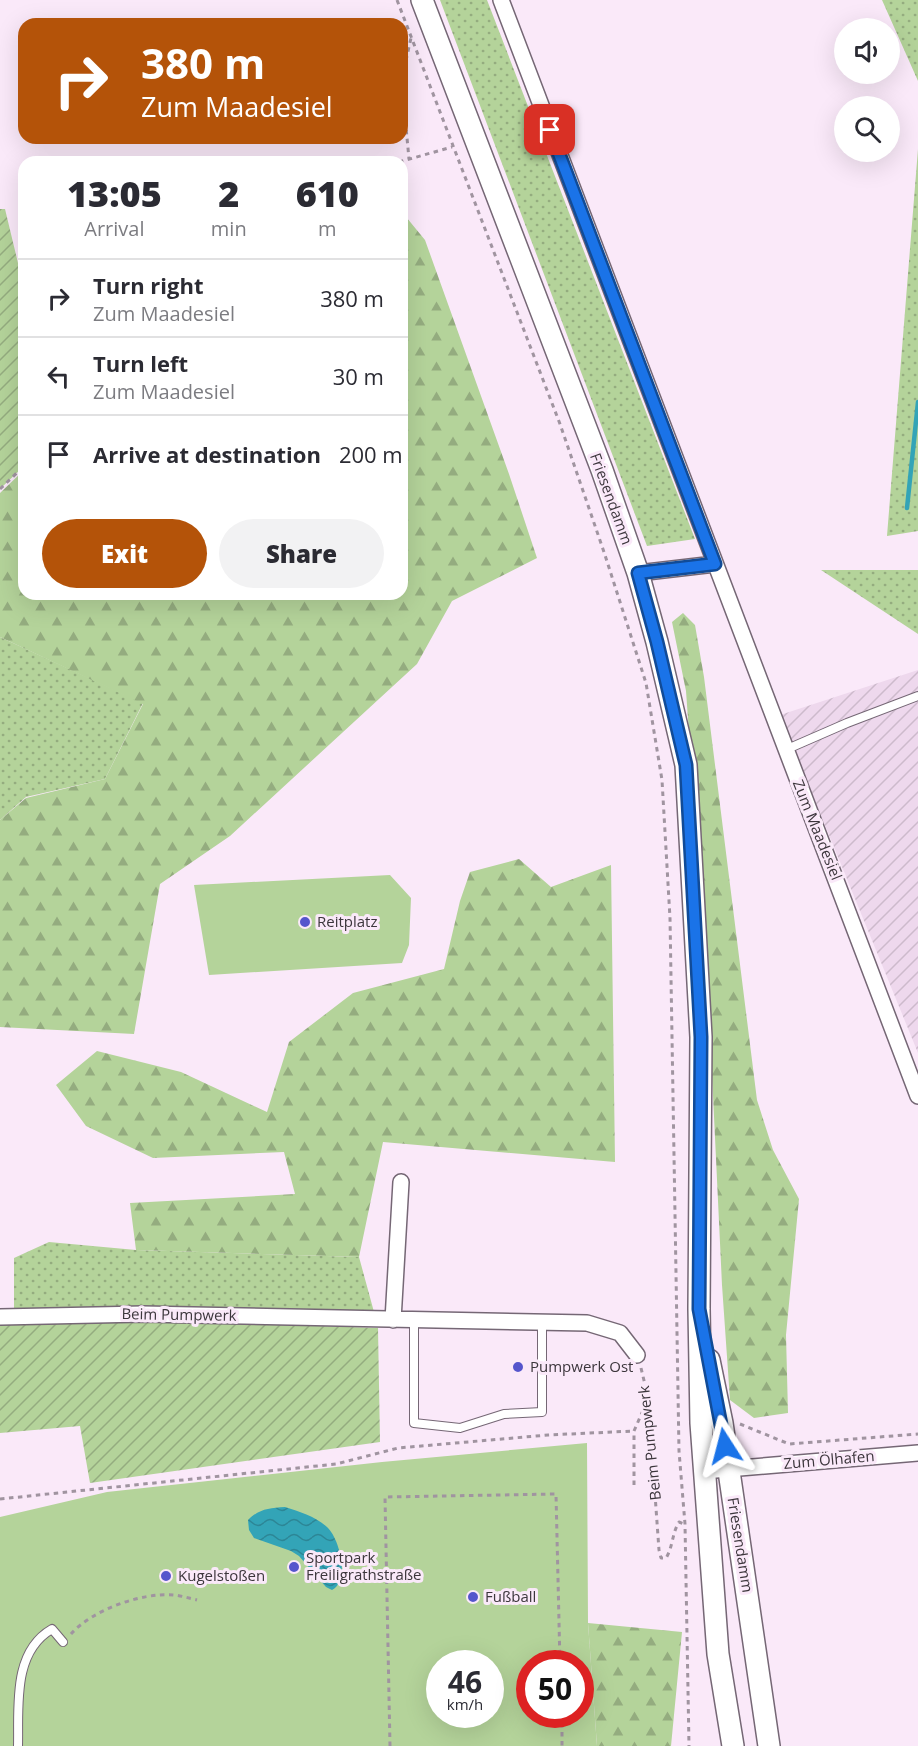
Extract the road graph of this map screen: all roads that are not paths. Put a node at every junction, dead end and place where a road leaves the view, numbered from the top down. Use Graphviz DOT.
graph roads {
  1 [pos="422,0"];
  2 [pos="501,0"];
  3 [pos="715,564"];
  4 [pos="638,573"];
  5 [pos="918,696"];
  6 [pos="785,750"];
  7 [pos="918,1096"];
  8 [pos="401,1182"];
  9 [pos="699,1309"];
  10 [pos="0,1317"];
  11 [pos="393,1320"];
  12 [pos="414,1320"];
  13 [pos="542,1322"];
  14 [pos="637,1355"];
  15 [pos="918,1453"];
  16 [pos="729,1469"];
  17 [pos="704,1471"];
  18 [pos="63,1642"];
  19 [pos="18,1746"];
  20 [pos="733,1746"];
  21 [pos="769,1746"];
  1 -- 4 [label="main road, Friesendamm"];
  2 -- 3 [label="street, Zum Maadesiel"];
  3 -- 4 [label="street"];
  3 -- 6 [label="street, Zum Maadesiel"];
  4 -- 9 [label="main road, Friesendamm"];
  5 -- 6 [label="lane"];
  6 -- 7 [label="street, Zum Maadesiel"];
  8 -- 11 [label="street"];
  9 -- 16 [label="main road, Friesendamm"];
  9 -- 17 [label="main road, Friesendamm"];
  10 -- 11 [label="street, Beim Pumpwerk"];
  11 -- 12 [label="street, Beim Pumpwerk"];
  12 -- 13 [label="street, Beim Pumpwerk"];
  12 -- 13 [label="lane"];
  13 -- 14 [label="street, Beim Pumpwerk"];
  15 -- 16 [label="street, Zum Ölhafen"];
  16 -- 17 [label="street, Zum Ölhafen"];
  16 -- 21 [label="main road, Friesendamm"];
  17 -- 20 [label="main road, Friesendamm"];
  18 -- 19 [label="lane"];
}
